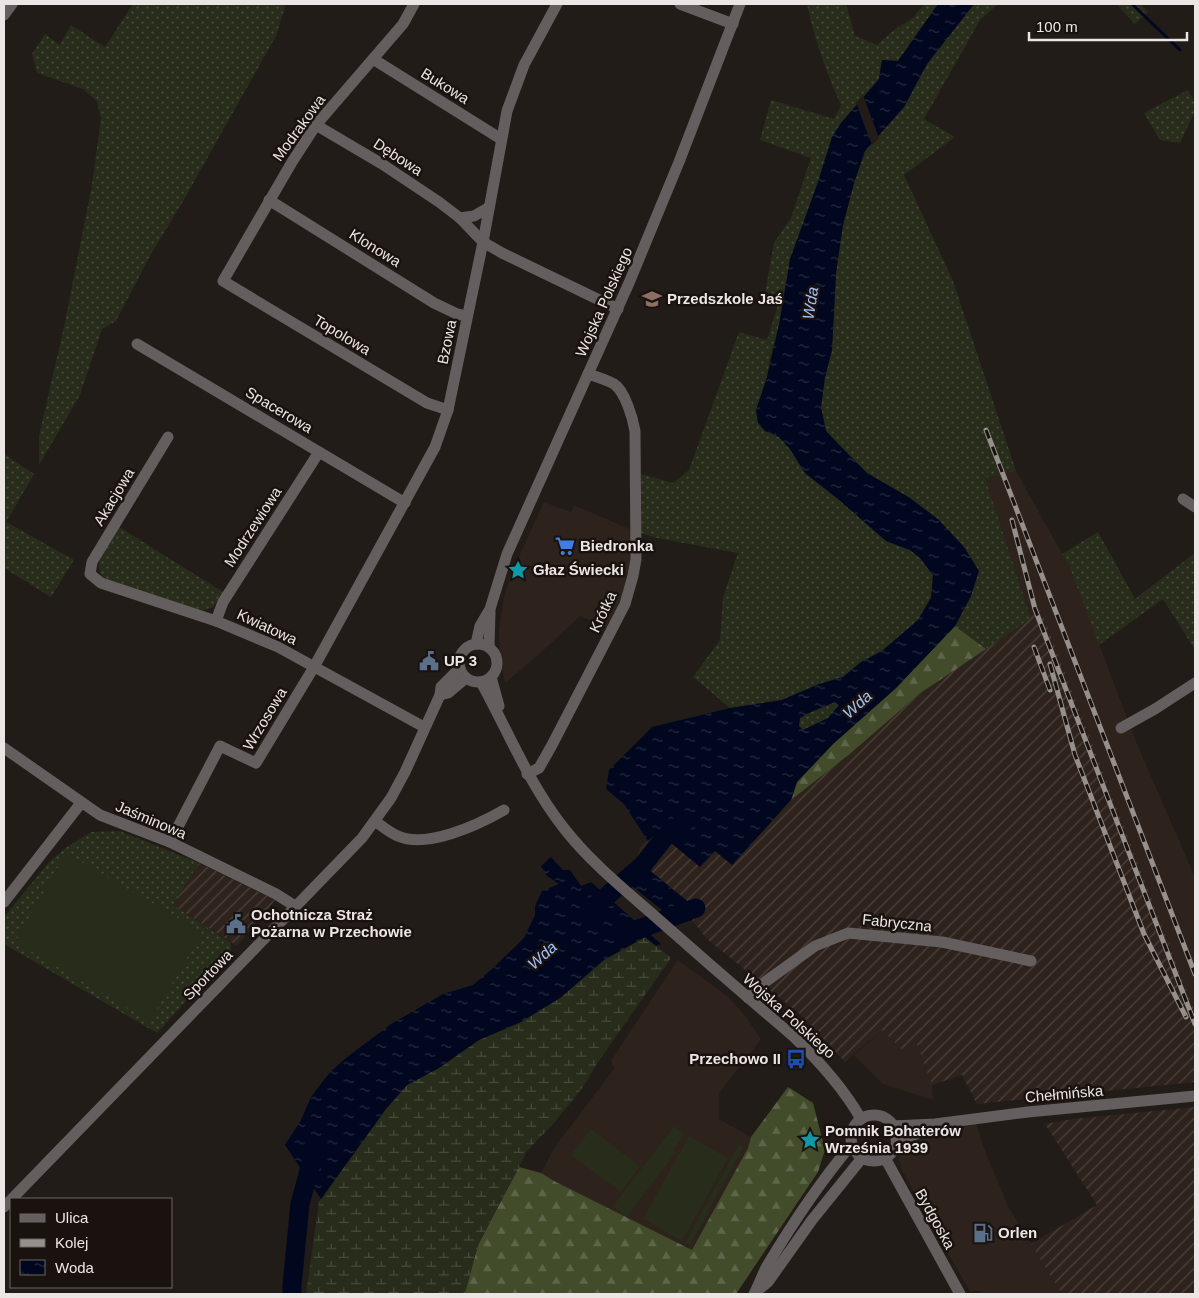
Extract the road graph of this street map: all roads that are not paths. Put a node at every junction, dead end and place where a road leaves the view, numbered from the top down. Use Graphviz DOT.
graph roads {
  1 [pos="12,4"];
  2 [pos="414,4"];
  3 [pos="557,4"];
  4 [pos="680,4"];
  5 [pos="740,4"];
  6 [pos="4,15"];
  7 [pos="733,24"];
  8 [pos="373,59"];
  9 [pos="316,125"];
  10 [pos="501,139"];
  11 [pos="269,200"];
  12 [pos="488,208"];
  13 [pos="460,218"];
  14 [pos="483,242"];
  15 [pos="223,281"];
  16 [pos="618,309"];
  17 [pos="467,316"];
  18 [pos="137,344"];
  19 [pos="588,374"];
  20 [pos="448,410"];
  21 [pos="168,437"];
  22 [pos="319,452"];
  23 [pos="1183,500"];
  24 [pos="405,503"];
  25 [pos="1195,507"];
  26 [pos="90,574"];
  27 [pos="490,609"];
  28 [pos="216,621"];
  29 [pos="476,644"];
  30 [pos="489,647"];
  31 [pos="314,667"];
  32 [pos="460,668"];
  33 [pos="466,678"];
  34 [pos="486,680"];
  35 [pos="1195,683"];
  36 [pos="440,695"];
  37 [pos="424,727"];
  38 [pos="1121,728"];
  39 [pos="4,748"];
  40 [pos="527,774"];
  41 [pos="81,803"];
  42 [pos="504,810"];
  43 [pos="375,822"];
  44 [pos="170,842"];
  45 [pos="4,902"];
  46 [pos="295,906"];
  47 [pos="1031,961"];
  48 [pos="748,998"];
  49 [pos="1195,1096"];
  50 [pos="861,1119"];
  51 [pos="936,1124"];
  52 [pos="893,1126"];
  53 [pos="896,1140"];
  54 [pos="852,1144"];
  55 [pos="862,1158"];
  56 [pos="885,1158"];
  57 [pos="13,1198"];
  58 [pos="755,1293"];
  59 [pos="960,1294"];
  1 -- 6 [label="street"];
  2 -- 8 [label="street, Modrakowa"];
  3 -- 10 [label="street, Bzowa"];
  4 -- 7 [label="street"];
  5 -- 7 [label="street, Wojska Polskiego"];
  7 -- 16 [label="street, Wojska Polskiego"];
  8 -- 9 [label="street, Modrakowa"];
  8 -- 10 [label="street, Bukowa"];
  9 -- 11 [label="street, Modrakowa"];
  9 -- 13 [label="street, Dębowa"];
  10 -- 12 [label="street, Bzowa"];
  11 -- 15 [label="street, Modrakowa"];
  11 -- 17 [label="street, Klonowa"];
  12 -- 13 [label="street"];
  12 -- 14 [label="street, Bzowa"];
  13 -- 14 [label="street, Dębowa"];
  14 -- 16 [label="street, Dębowa"];
  14 -- 17 [label="street, Bzowa"];
  15 -- 20 [label="street, Topolowa"];
  16 -- 19 [label="street, Wojska Polskiego"];
  17 -- 20 [label="street, Bzowa"];
  18 -- 22 [label="street, Spacerowa"];
  19 -- 27 [label="street, Wojska Polskiego"];
  19 -- 40 [label="street, Krótka"];
  20 -- 24 [label="street, Bzowa"];
  21 -- 26 [label="street, Akacjowa"];
  22 -- 24 [label="street, Spacerowa"];
  22 -- 28 [label="street, Modrzewiowa"];
  23 -- 25 [label="street"];
  24 -- 31 [label="street, Bzowa"];
  26 -- 28 [label="street, Kwiatowa"];
  27 -- 29 [label="street, Wojska Polskiego"];
  27 -- 30 [label="street, Wojska Polskiego"];
  28 -- 31 [label="street, Kwiatowa"];
  29 -- 30 [label="street"];
  29 -- 32 [label="street"];
  30 -- 34 [label="street"];
  31 -- 37 [label="street, Kwiatowa"];
  31 -- 44 [label="street, Wrzosowa"];
  32 -- 33 [label="street"];
  32 -- 36 [label="street, Sportowa"];
  33 -- 34 [label="street"];
  33 -- 36 [label="street"];
  34 -- 40 [label="street"];
  35 -- 38 [label="street"];
  36 -- 37 [label="street, Sportowa"];
  37 -- 43 [label="street, Sportowa"];
  39 -- 41 [label="street, Jaśminowa"];
  40 -- 48 [label="street, Wojska Polskiego"];
  41 -- 44 [label="street, Jaśminowa"];
  41 -- 45 [label="street"];
  42 -- 43 [label="street"];
  43 -- 46 [label="street, Sportowa"];
  44 -- 46 [label="street, Jaśminowa"];
  46 -- 57 [label="street, Sportowa"];
  47 -- 48 [label="street, Fabryczna"];
  48 -- 50 [label="street, Wojska Polskiego"];
  49 -- 51 [label="street, Chełmińska"];
  50 -- 52 [label="street"];
  50 -- 54 [label="street"];
  51 -- 52 [label="street, Chełmińska"];
  51 -- 53 [label="street, Chełmińska"];
  52 -- 53 [label="street"];
  53 -- 56 [label="street"];
  54 -- 55 [label="street"];
  54 -- 58 [label="street"];
  55 -- 56 [label="street"];
  55 -- 58 [label="street"];
  56 -- 59 [label="street, Bydgoska"];
}
